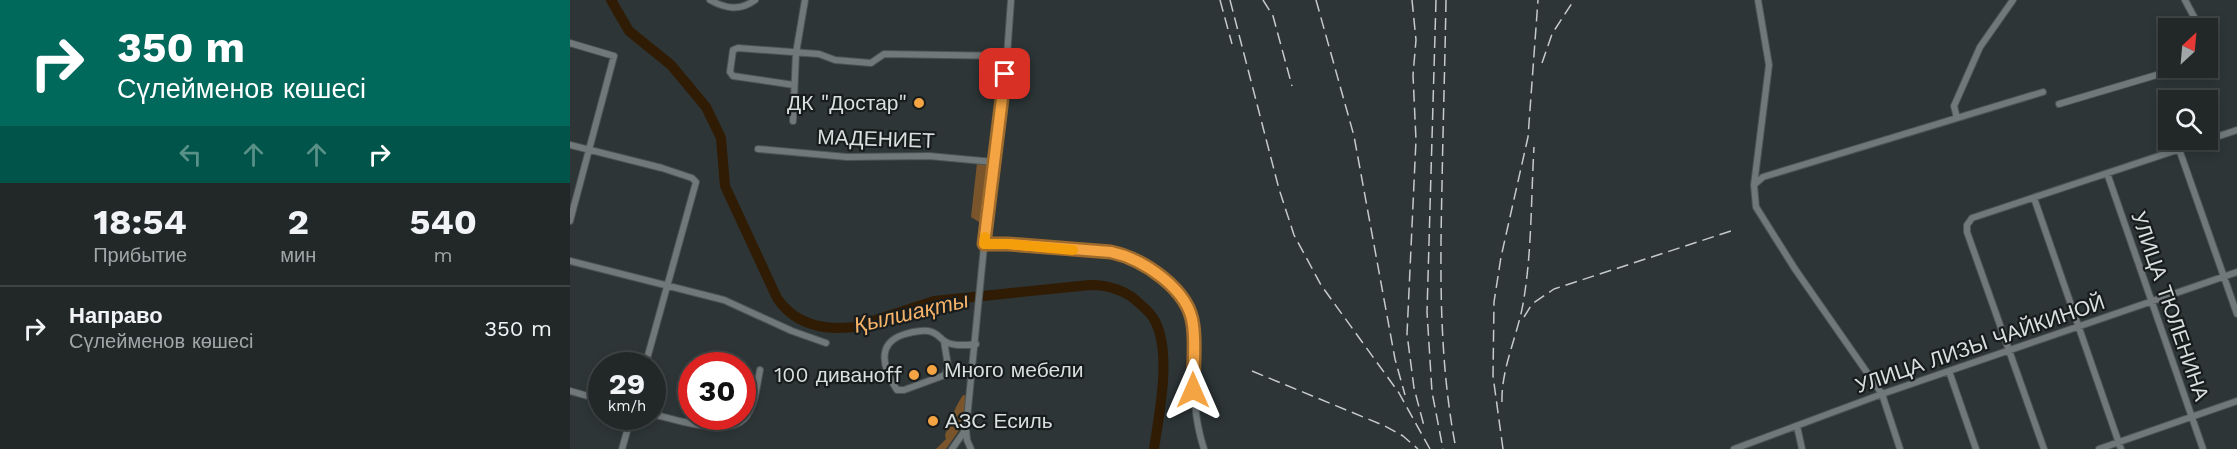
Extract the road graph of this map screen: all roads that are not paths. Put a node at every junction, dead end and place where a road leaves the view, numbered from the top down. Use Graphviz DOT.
graph roads {
  1 [pos="710,0"];
  2 [pos="755,0"];
  3 [pos="806,0"];
  4 [pos="1011,0"];
  5 [pos="1758,0"];
  6 [pos="2013,0"];
  7 [pos="2185,0"];
  8 [pos="2195,18"];
  9 [pos="570,43"];
  10 [pos="796,53"];
  11 [pos="1007,56"];
  12 [pos="2158,75"];
  13 [pos="794,85"];
  14 [pos="2043,92"];
  15 [pos="2059,104"];
  16 [pos="1957,118"];
  17 [pos="793,121"];
  18 [pos="2237,130"];
  19 [pos="2218,136"];
  20 [pos="570,145"];
  21 [pos="758,149"];
  22 [pos="590,150"];
  23 [pos="2176,150"];
  24 [pos="2179,150"];
  25 [pos="994,162"];
  26 [pos="2107,174"];
  27 [pos="1754,185"];
  28 [pos="2034,198"];
  29 [pos="570,221"];
  30 [pos="984,244"];
  31 [pos="570,261"];
  32 [pos="2237,272"];
  33 [pos="2224,277"];
  34 [pos="668,286"];
  35 [pos="2151,302"];
  36 [pos="2237,315"];
  37 [pos="2078,327"];
  38 [pos="944,341"];
  39 [pos="826,343"];
  40 [pos="976,345"];
  41 [pos="2009,350"];
  42 [pos="649,352"];
  43 [pos="760,370"];
  44 [pos="1949,371"];
  45 [pos="570,391"];
  46 [pos="1882,394"];
  47 [pos="588,396"];
  48 [pos="2237,401"];
  49 [pos="666,417"];
  50 [pos="2192,418"];
  51 [pos="1797,426"];
  52 [pos="966,429"];
  53 [pos="627,430"];
  54 [pos="2119,441"];
  55 [pos="622,449"];
  56 [pos="952,449"];
  57 [pos="971,449"];
  58 [pos="1204,449"];
  59 [pos="1734,449"];
  60 [pos="1802,449"];
  61 [pos="1900,449"];
  62 [pos="1976,449"];
  63 [pos="2044,449"];
  64 [pos="2098,449"];
  65 [pos="2121,449"];
  66 [pos="2203,449"];
  1 -- 2 [label="street"];
  3 -- 10 [label="street"];
  4 -- 11 [label="street"];
  5 -- 27 [label="street"];
  6 -- 16 [label="street"];
  7 -- 8 [label="street"];
  9 -- 22 [label="street"];
  10 -- 11 [label="street"];
  10 -- 13 [label="street"];
  10 -- 13 [label="street"];
  11 -- 25 [label="street"];
  12 -- 15 [label="street"];
  13 -- 17 [label="street"];
  14 -- 16 [label="street"];
  16 -- 27 [label="street"];
  18 -- 19 [label="street"];
  20 -- 22 [label="street"];
  21 -- 25 [label="street, МАДЕНИЕТ"];
  22 -- 29 [label="street"];
  22 -- 34 [label="street"];
  23 -- 26 [label="street"];
  24 -- 33 [label="street"];
  25 -- 30 [label="street"];
  26 -- 28 [label="street"];
  26 -- 35 [label="street, УЛИЦА ТЮЛЕНИНА"];
  27 -- 46 [label="street"];
  28 -- 37 [label="street"];
  28 -- 41 [label="street"];
  30 -- 40 [label="street"];
  30 -- 58 [label="street"];
  31 -- 34 [label="street"];
  32 -- 33 [label="street, УЛИЦА ЛИЗЫ ЧАЙКИНОЙ"];
  33 -- 35 [label="street, УЛИЦА ЛИЗЫ ЧАЙКИНОЙ"];
  33 -- 36 [label="street"];
  34 -- 39 [label="street"];
  34 -- 42 [label="street"];
  35 -- 37 [label="street, УЛИЦА ЛИЗЫ ЧАЙКИНОЙ"];
  35 -- 50 [label="street, УЛИЦА ТЮЛЕНИНА"];
  37 -- 41 [label="street, УЛИЦА ЛИЗЫ ЧАЙКИНОЙ"];
  37 -- 54 [label="street"];
  38 -- 38 [label="street"];
  38 -- 40 [label="street"];
  40 -- 52 [label="street"];
  41 -- 44 [label="street, УЛИЦА ЛИЗЫ ЧАЙКИНОЙ"];
  41 -- 63 [label="street"];
  43 -- 49 [label="street"];
  44 -- 46 [label="street, УЛИЦА ЛИЗЫ ЧАЙКИНОЙ"];
  44 -- 62 [label="street"];
  45 -- 47 [label="street"];
  46 -- 51 [label="street, УЛИЦА ЛИЗЫ ЧАЙКИНОЙ"];
  46 -- 61 [label="street"];
  48 -- 50 [label="street"];
  50 -- 54 [label="street"];
  50 -- 66 [label="street, УЛИЦА ТЮЛЕНИНА"];
  51 -- 59 [label="street, УЛИЦА ЛИЗЫ ЧАЙКИНОЙ"];
  51 -- 60 [label="street"];
  52 -- 56 [label="street"];
  52 -- 57 [label="street"];
  53 -- 55 [label="street"];
  54 -- 64 [label="street"];
  54 -- 65 [label="street"];
}
